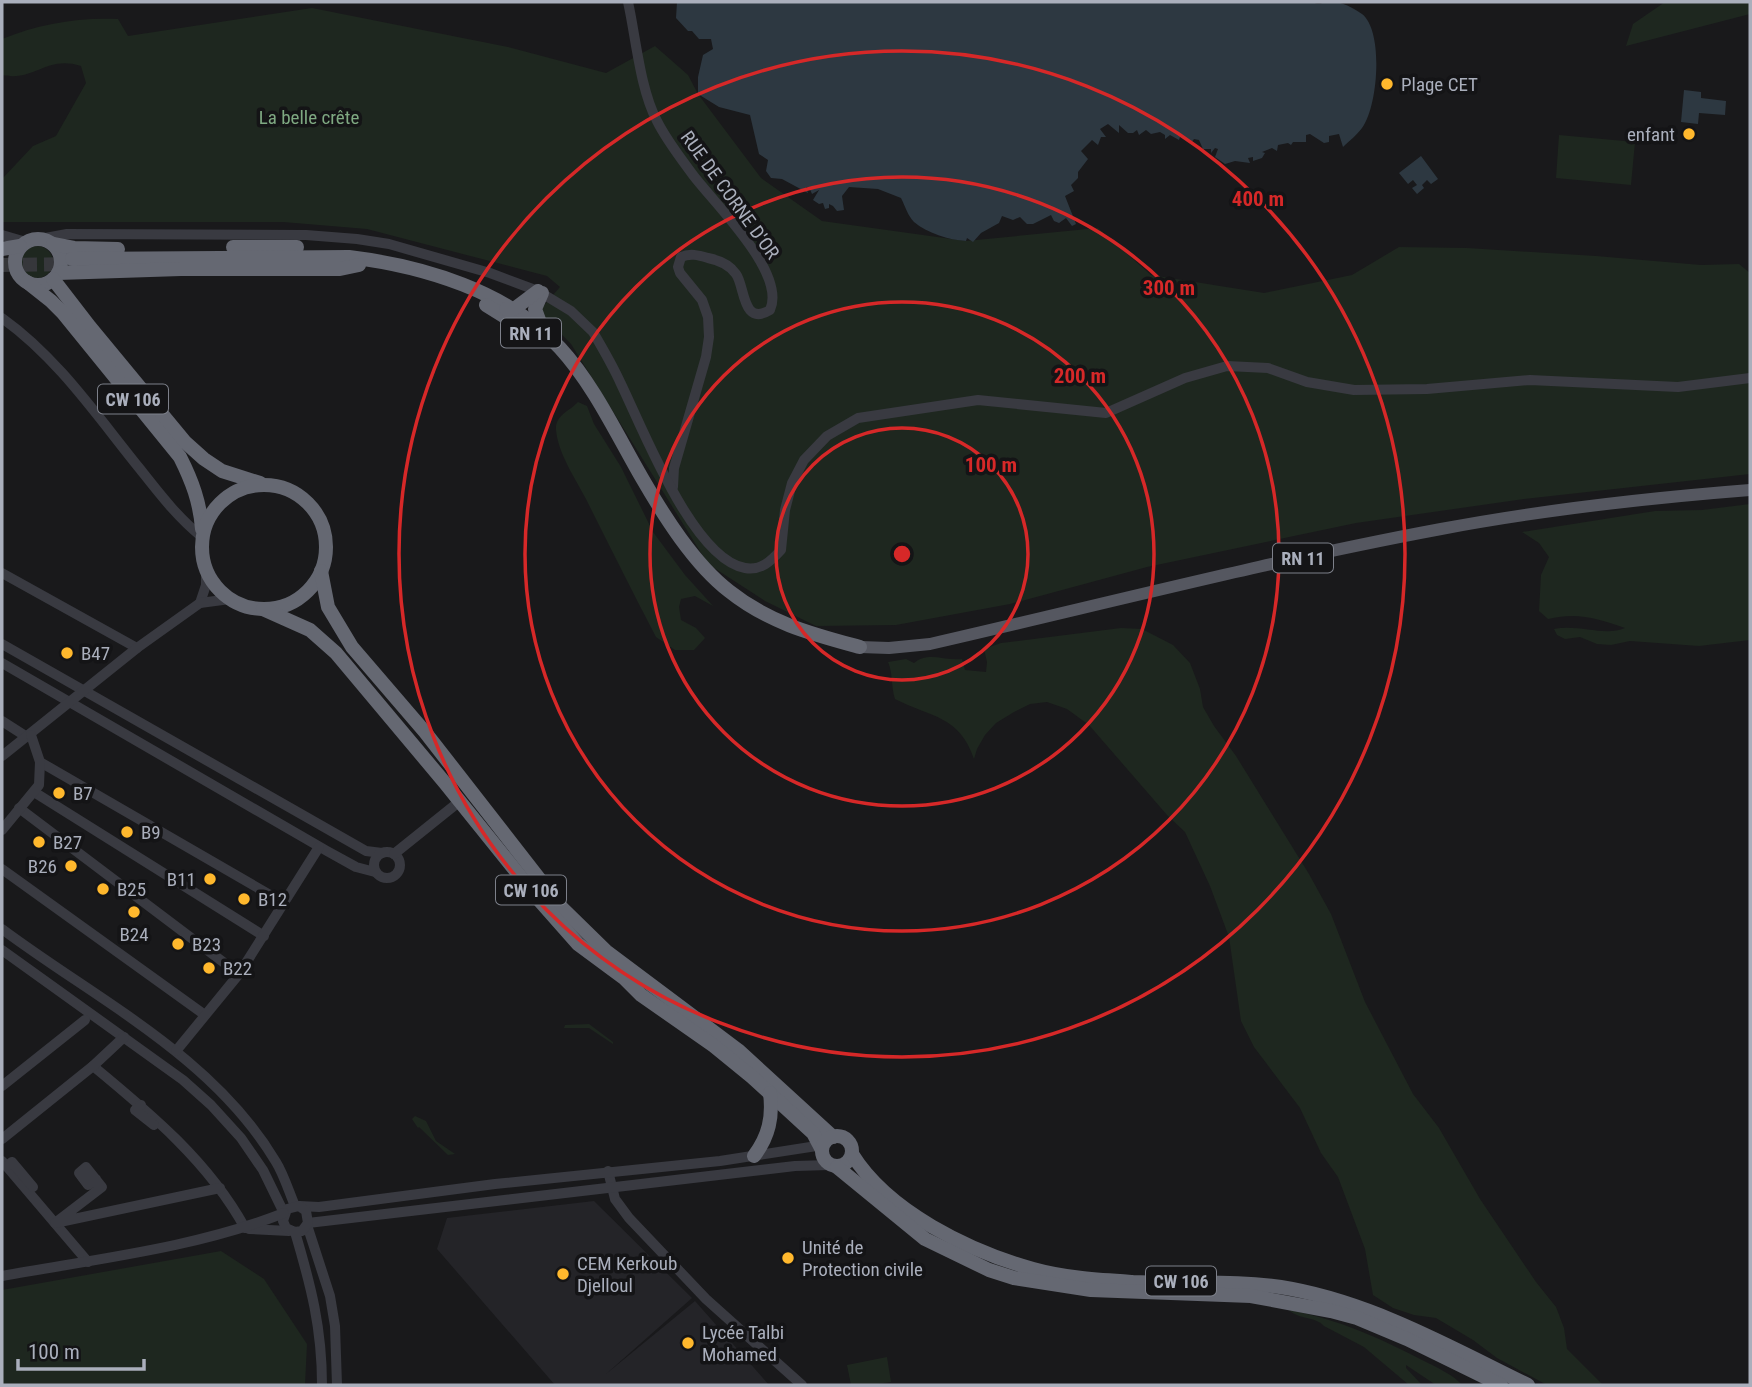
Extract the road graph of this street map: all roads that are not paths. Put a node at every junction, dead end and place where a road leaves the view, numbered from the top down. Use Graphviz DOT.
graph roads {
  1 [pos="628,2"];
  2 [pos="2,235"];
  3 [pos="35,243"];
  4 [pos="2,249"];
  5 [pos="72,262"];
  6 [pos="363,262"];
  7 [pos="86,272"];
  8 [pos="2,274"];
  9 [pos="56,276"];
  10 [pos="24,280"];
  11 [pos="540,292"];
  12 [pos="481,303"];
  13 [pos="514,309"];
  14 [pos="78,312"];
  15 [pos="2,318"];
  16 [pos="544,332"];
  17 [pos="1750,378"];
  18 [pos="679,452"];
  19 [pos="657,459"];
  20 [pos="265,485"];
  21 [pos="1750,490"];
  22 [pos="673,491"];
  23 [pos="202,537"];
  24 [pos="321,571"];
  25 [pos="206,572"];
  26 [pos="2,573"];
  27 [pos="230,599"];
  28 [pos="200,603"];
  29 [pos="263,609"];
  30 [pos="2,644"];
  31 [pos="860,647"];
  32 [pos="137,648"];
  33 [pos="2,663"];
  34 [pos="83,692"];
  35 [pos="69,702"];
  36 [pos="2,721"];
  37 [pos="29,736"];
  38 [pos="2,756"];
  39 [pos="40,762"];
  40 [pos="34,792"];
  41 [pos="460,801"];
  42 [pos="19,808"];
  43 [pos="2,830"];
  44 [pos="319,846"];
  45 [pos="382,853"];
  46 [pos="394,854"];
  47 [pos="2,869"];
  48 [pos="375,872"];
  49 [pos="284,903"];
  50 [pos="2,929"];
  51 [pos="264,936"];
  52 [pos="2,950"];
  53 [pos="239,974"];
  54 [pos="205,1015"];
  55 [pos="85,1020"];
  56 [pos="124,1037"];
  57 [pos="176,1051"];
  58 [pos="93,1066"];
  59 [pos="2,1087"];
  60 [pos="769,1093"];
  61 [pos="2,1139"];
  62 [pos="825,1144"];
  63 [pos="852,1153"];
  64 [pos="754,1156"];
  65 [pos="4,1164"];
  66 [pos="833,1166"];
  67 [pos="608,1171"];
  68 [pos="96,1179"];
  69 [pos="610,1187"];
  70 [pos="220,1188"];
  71 [pos="297,1206"];
  72 [pos="284,1213"];
  73 [pos="55,1223"];
  74 [pos="308,1224"];
  75 [pos="245,1228"];
  76 [pos="292,1231"];
  77 [pos="88,1262"];
  78 [pos="2,1276"];
  79 [pos="322,1385"];
  80 [pos="337,1385"];
  81 [pos="802,1385"];
  82 [pos="1501,1385"];
  83 [pos="1528,1385"];
  1 -- 18 [label="street, RUE DE CORNE D'OR"];
  2 -- 3 [label="street"];
  3 -- 4 [label="highway"];
  3 -- 6 [label="highway"];
  3 -- 9 [label="highway"];
  3 -- 10 [label="highway"];
  3 -- 11 [label="street"];
  5 -- 6 [label="highway, RN 11"];
  6 -- 7 [label="highway"];
  6 -- 12 [label="highway, RN 11"];
  6 -- 13 [label="highway, RN 11"];
  7 -- 9 [label="highway"];
  7 -- 14 [label="highway"];
  8 -- 10 [label="highway"];
  9 -- 10 [label="highway"];
  9 -- 14 [label="highway, CW 106"];
  10 -- 23 [label="highway, CW 106"];
  11 -- 13 [label="highway"];
  11 -- 16 [label="highway"];
  11 -- 19 [label="street"];
  12 -- 13 [label="highway"];
  12 -- 31 [label="highway, RN 11"];
  13 -- 16 [label="highway, RN 11"];
  14 -- 20 [label="highway, CW 106"];
  15 -- 23 [label="street"];
  16 -- 31 [label="highway, RN 11"];
  17 -- 22 [label="street"];
  18 -- 19 [label="street"];
  18 -- 22 [label="street"];
  19 -- 22 [label="street"];
  20 -- 23 [label="highway"];
  20 -- 24 [label="highway"];
  21 -- 31 [label="main road, RN 11"];
  23 -- 25 [label="highway"];
  24 -- 29 [label="highway"];
  24 -- 62 [label="highway, CW 106"];
  25 -- 27 [label="highway"];
  25 -- 28 [label="street"];
  26 -- 32 [label="street"];
  27 -- 28 [label="street"];
  27 -- 29 [label="highway"];
  28 -- 32 [label="street"];
  29 -- 41 [label="highway, CW 106"];
  30 -- 34 [label="street"];
  32 -- 34 [label="street"];
  33 -- 35 [label="street"];
  34 -- 35 [label="street"];
  34 -- 45 [label="street"];
  35 -- 37 [label="street"];
  35 -- 44 [label="street"];
  36 -- 37 [label="street"];
  37 -- 38 [label="street"];
  37 -- 39 [label="street"];
  39 -- 40 [label="street"];
  39 -- 49 [label="street"];
  40 -- 42 [label="street"];
  40 -- 51 [label="street"];
  41 -- 46 [label="street"];
  41 -- 60 [label="highway, CW 106"];
  42 -- 43 [label="street"];
  42 -- 53 [label="street"];
  44 -- 48 [label="street"];
  44 -- 49 [label="street"];
  45 -- 46 [label="street"];
  45 -- 48 [label="street"];
  46 -- 48 [label="street"];
  47 -- 54 [label="street"];
  49 -- 51 [label="street"];
  50 -- 57 [label="street"];
  51 -- 53 [label="street"];
  52 -- 56 [label="street"];
  53 -- 54 [label="street"];
  54 -- 57 [label="street"];
  55 -- 59 [label="street"];
  56 -- 58 [label="street"];
  56 -- 72 [label="street"];
  57 -- 71 [label="street"];
  58 -- 61 [label="street"];
  58 -- 70 [label="street"];
  60 -- 62 [label="highway, CW 106"];
  60 -- 64 [label="highway"];
  62 -- 63 [label="highway"];
  62 -- 64 [label="street"];
  62 -- 66 [label="highway"];
  63 -- 66 [label="highway"];
  63 -- 83 [label="highway, CW 106"];
  64 -- 67 [label="street"];
  65 -- 73 [label="street"];
  66 -- 69 [label="street"];
  66 -- 82 [label="highway, CW 106"];
  67 -- 69 [label="street"];
  67 -- 71 [label="street"];
  68 -- 73 [label="street"];
  69 -- 74 [label="street"];
  69 -- 81 [label="street"];
  70 -- 73 [label="street"];
  70 -- 75 [label="street"];
  71 -- 72 [label="street"];
  71 -- 74 [label="street"];
  72 -- 75 [label="street"];
  72 -- 76 [label="street"];
  73 -- 77 [label="street"];
  74 -- 76 [label="street"];
  74 -- 80 [label="street"];
  75 -- 76 [label="street"];
  75 -- 77 [label="street"];
  76 -- 79 [label="street"];
  77 -- 78 [label="street"];
}
